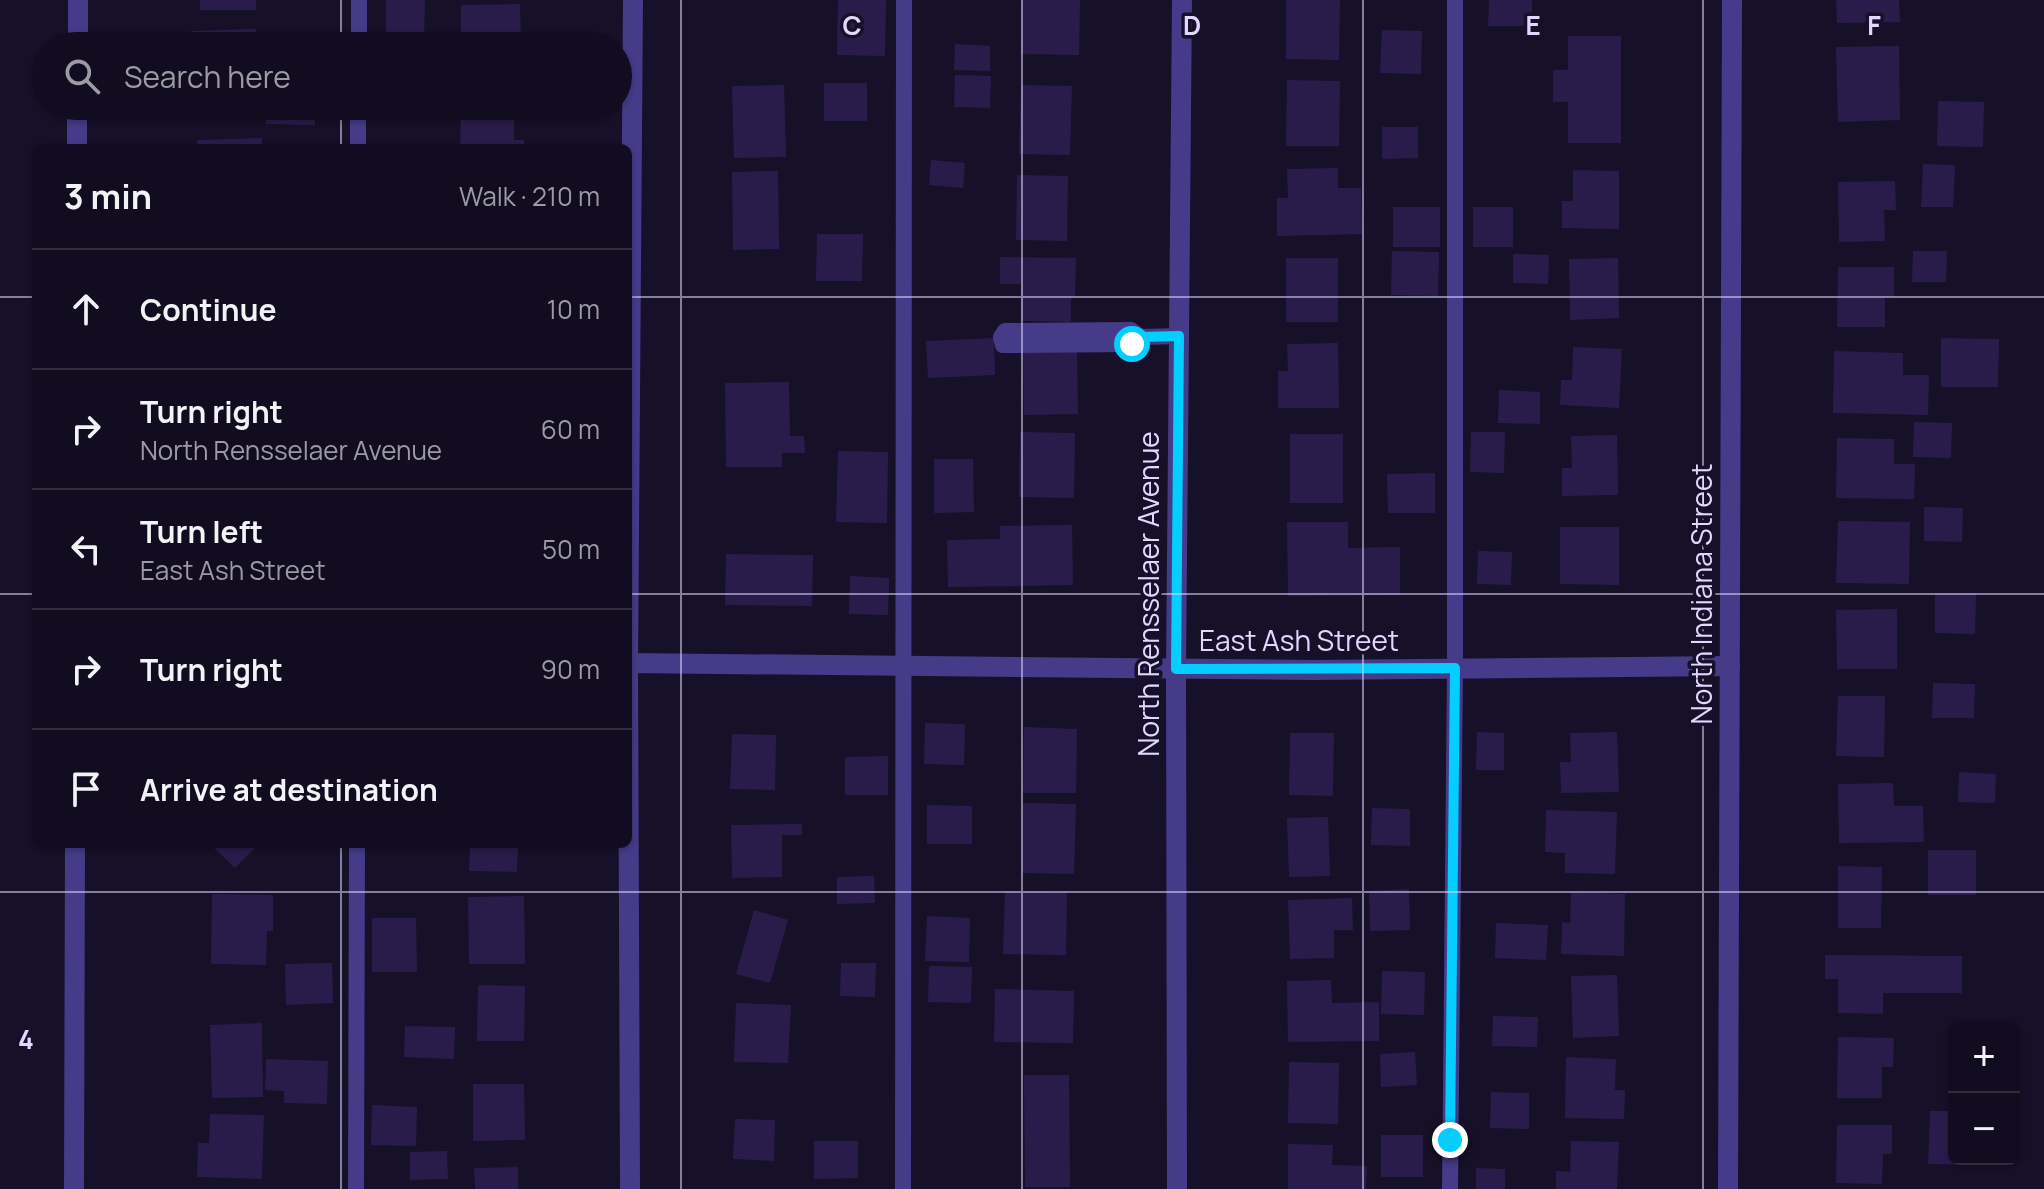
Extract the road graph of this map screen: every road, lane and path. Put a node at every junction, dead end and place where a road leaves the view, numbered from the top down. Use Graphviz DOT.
graph roads {
  1 [pos="78,0"];
  2 [pos="359,0"];
  3 [pos="633,0"];
  4 [pos="904,0"];
  5 [pos="1182,0"];
  6 [pos="1455,0"];
  7 [pos="1732,0"];
  8 [pos="78,32"];
  9 [pos="359,32"];
  10 [pos="77,120"];
  11 [pos="358,120"];
  12 [pos="77,144"];
  13 [pos="358,144"];
  14 [pos="632,144"];
  15 [pos="1179,336"];
  16 [pos="1141,337"];
  17 [pos="632,663"];
  18 [pos="902,666"];
  19 [pos="1730,666"];
  20 [pos="1455,668"];
  21 [pos="1176,669"];
  22 [pos="75,848"];
  23 [pos="357,848"];
  24 [pos="629,848"];
  25 [pos="74,1189"];
  26 [pos="356,1189"];
  27 [pos="630,1189"];
  28 [pos="903,1189"];
  29 [pos="1177,1189"];
  30 [pos="1450,1189"];
  31 [pos="1728,1189"];
  1 -- 8 [label="street"];
  2 -- 9 [label="lane"];
  3 -- 14 [label="street"];
  4 -- 18 [label="lane"];
  5 -- 15 [label="street, North Rensselaer Avenue"];
  6 -- 20 [label="lane"];
  7 -- 19 [label="street, North Indiana Street"];
  10 -- 12 [label="street"];
  11 -- 13 [label="lane"];
  15 -- 16 [label="lane"];
  15 -- 21 [label="street, North Rensselaer Avenue"];
  16 -- 16 [label="lane"];
  17 -- 18 [label="street, East Ash Street"];
  18 -- 21 [label="street, East Ash Street"];
  18 -- 28 [label="lane"];
  19 -- 20 [label="street, East Ash Street"];
  19 -- 31 [label="street, North Indiana Street"];
  20 -- 21 [label="street, East Ash Street"];
  20 -- 30 [label="lane"];
  21 -- 29 [label="street, North Rensselaer Avenue"];
  22 -- 25 [label="street"];
  23 -- 26 [label="lane"];
  24 -- 27 [label="street"];
}
